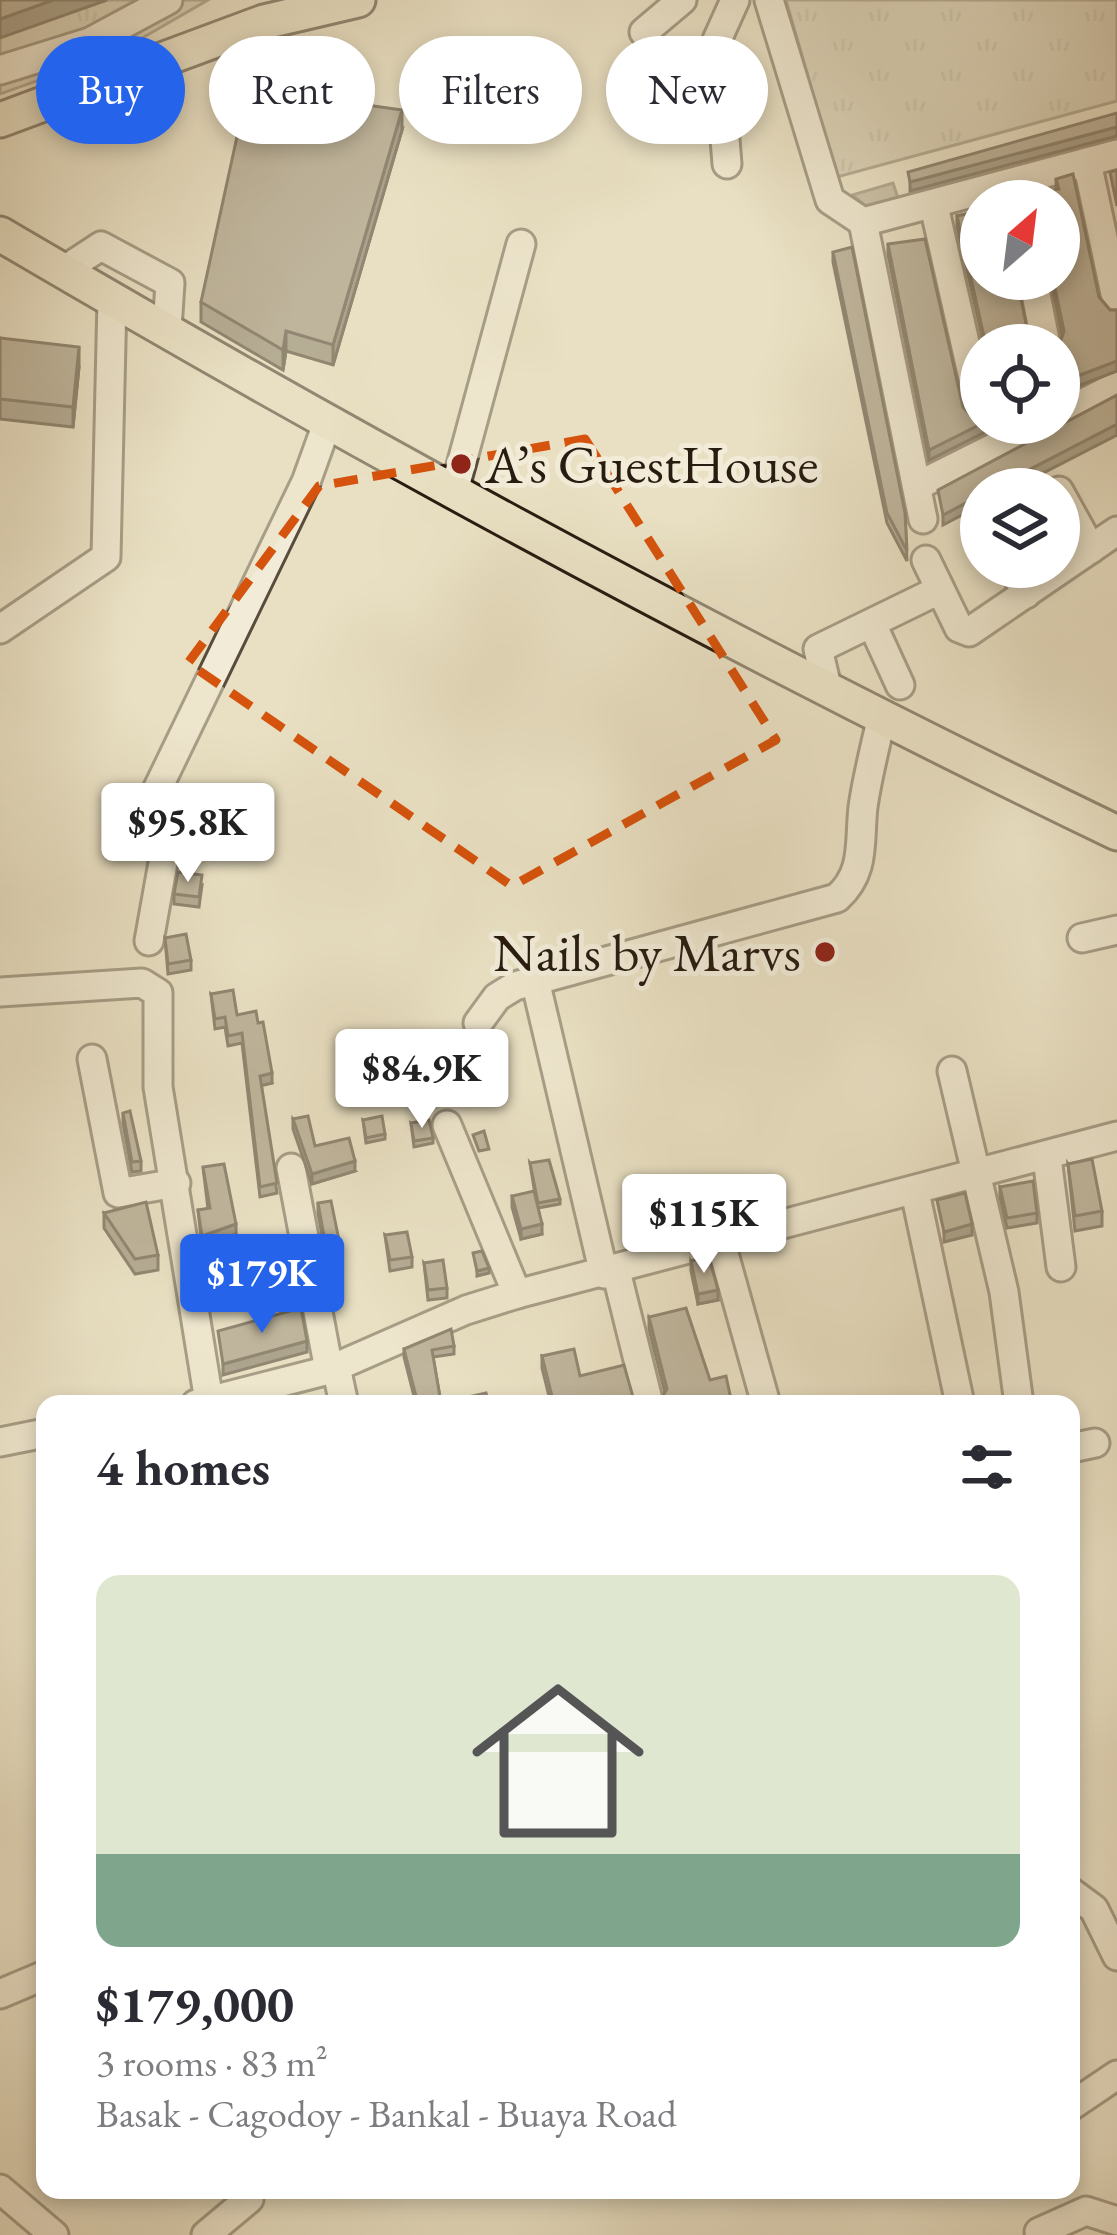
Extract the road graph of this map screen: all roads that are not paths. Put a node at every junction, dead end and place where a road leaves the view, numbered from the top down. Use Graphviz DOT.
graph roads {
  1 [pos="168,0"];
  2 [pos="358,0"];
  3 [pos="682,0"];
  4 [pos="735,0"];
  5 [pos="769,0"];
  6 [pos="644,32"];
  7 [pos="0,70"];
  8 [pos="0,120"];
  9 [pos="1117,154"];
  10 [pos="1088,163"];
  11 [pos="727,164"];
  12 [pos="1045,180"];
  13 [pos="960,202"];
  14 [pos="934,206"];
  15 [pos="863,221"];
  16 [pos="0,234"];
  17 [pos="521,244"];
  18 [pos="63,272"];
  19 [pos="112,298"];
  20 [pos="1117,304"];
  21 [pos="961,324"];
  22 [pos="167,329"];
  23 [pos="1117,386"];
  24 [pos="1080,403"];
  25 [pos="328,421"];
  26 [pos="975,444"];
  27 [pos="916,486"];
  28 [pos="454,491"];
  29 [pos="923,519"];
  30 [pos="1080,530"];
  31 [pos="1117,531"];
  32 [pos="1091,550"];
  33 [pos="926,560"];
  34 [pos="1023,588"];
  35 [pos="939,590"];
  36 [pos="1026,594"];
  37 [pos="873,626"];
  38 [pos="0,629"];
  39 [pos="900,685"];
  40 [pos="828,691"];
  41 [pos="881,719"];
  42 [pos="1117,833"];
  43 [pos="1117,930"];
  44 [pos="1082,938"];
  45 [pos="149,941"];
  46 [pos="535,980"];
  47 [pos="0,992"];
  48 [pos="478,1023"];
  49 [pos="92,1059"];
  50 [pos="952,1072"];
  51 [pos="447,1125"];
  52 [pos="1117,1136"];
  53 [pos="1047,1158"];
  54 [pos="291,1168"];
  55 [pos="980,1176"];
  56 [pos="176,1184"];
  57 [pos="915,1192"];
  58 [pos="722,1243"];
  59 [pos="1061,1267"];
  60 [pos="610,1273"];
  61 [pos="517,1294"];
  62 [pos="333,1369"];
  63 [pos="210,1395"];
  64 [pos="237,1395"];
  65 [pos="341,1395"];
  66 [pos="646,1395"];
  67 [pos="764,1395"];
  68 [pos="957,1395"];
  69 [pos="1018,1395"];
  70 [pos="36,1435"];
  71 [pos="0,1442"];
  72 [pos="1080,1899"];
  73 [pos="1117,1956"];
  74 [pos="36,1979"];
  75 [pos="0,1994"];
  76 [pos="1117,2074"];
  77 [pos="1080,2100"];
  78 [pos="0,2189"];
  79 [pos="249,2199"];
  80 [pos="1117,2221"];
  81 [pos="1039,2232"];
  82 [pos="54,2235"];
  83 [pos="206,2235"];
  1 -- 7 [label="street"];
  2 -- 8 [label="main road"];
  3 -- 6 [label="street"];
  4 -- 11 [label="street"];
  5 -- 15 [label="street"];
  9 -- 10 [label="street"];
  10 -- 12 [label="street"];
  10 -- 20 [label="street"];
  13 -- 14 [label="street"];
  14 -- 15 [label="street"];
  14 -- 21 [label="street"];
  15 -- 27 [label="street"];
  16 -- 18 [label="main road"];
  17 -- 28 [label="street"];
  18 -- 19 [label="main road"];
  18 -- 22 [label="street"];
  19 -- 22 [label="main road"];
  19 -- 38 [label="street"];
  22 -- 25 [label="main road"];
  23 -- 24 [label="street"];
  25 -- 28 [label="main road"];
  25 -- 45 [label="street"];
  26 -- 27 [label="street"];
  27 -- 29 [label="street"];
  28 -- 40 [label="main road"];
  30 -- 32 [label="street"];
  31 -- 32 [label="street"];
  32 -- 36 [label="street"];
  33 -- 35 [label="street"];
  34 -- 36 [label="street"];
  35 -- 36 [label="street"];
  35 -- 37 [label="street"];
  37 -- 39 [label="street"];
  37 -- 40 [label="street"];
  40 -- 41 [label="main road"];
  41 -- 42 [label="main road"];
  41 -- 46 [label="street"];
  43 -- 44 [label="street"];
  46 -- 48 [label="street"];
  46 -- 60 [label="street"];
  47 -- 56 [label="street"];
  49 -- 56 [label="street"];
  50 -- 55 [label="street"];
  51 -- 61 [label="street"];
  52 -- 53 [label="street"];
  53 -- 55 [label="street"];
  53 -- 59 [label="street"];
  54 -- 62 [label="street"];
  55 -- 57 [label="street"];
  55 -- 69 [label="street"];
  56 -- 63 [label="street"];
  57 -- 58 [label="street"];
  57 -- 68 [label="street"];
  58 -- 60 [label="street"];
  58 -- 67 [label="street"];
  60 -- 61 [label="street"];
  60 -- 66 [label="street"];
  61 -- 62 [label="street"];
  62 -- 64 [label="street"];
  62 -- 65 [label="street"];
  70 -- 71 [label="street"];
  72 -- 73 [label="street"];
  74 -- 75 [label="street"];
  76 -- 77 [label="street"];
  78 -- 82 [label="street"];
  79 -- 83 [label="street"];
  80 -- 81 [label="street"];
}
